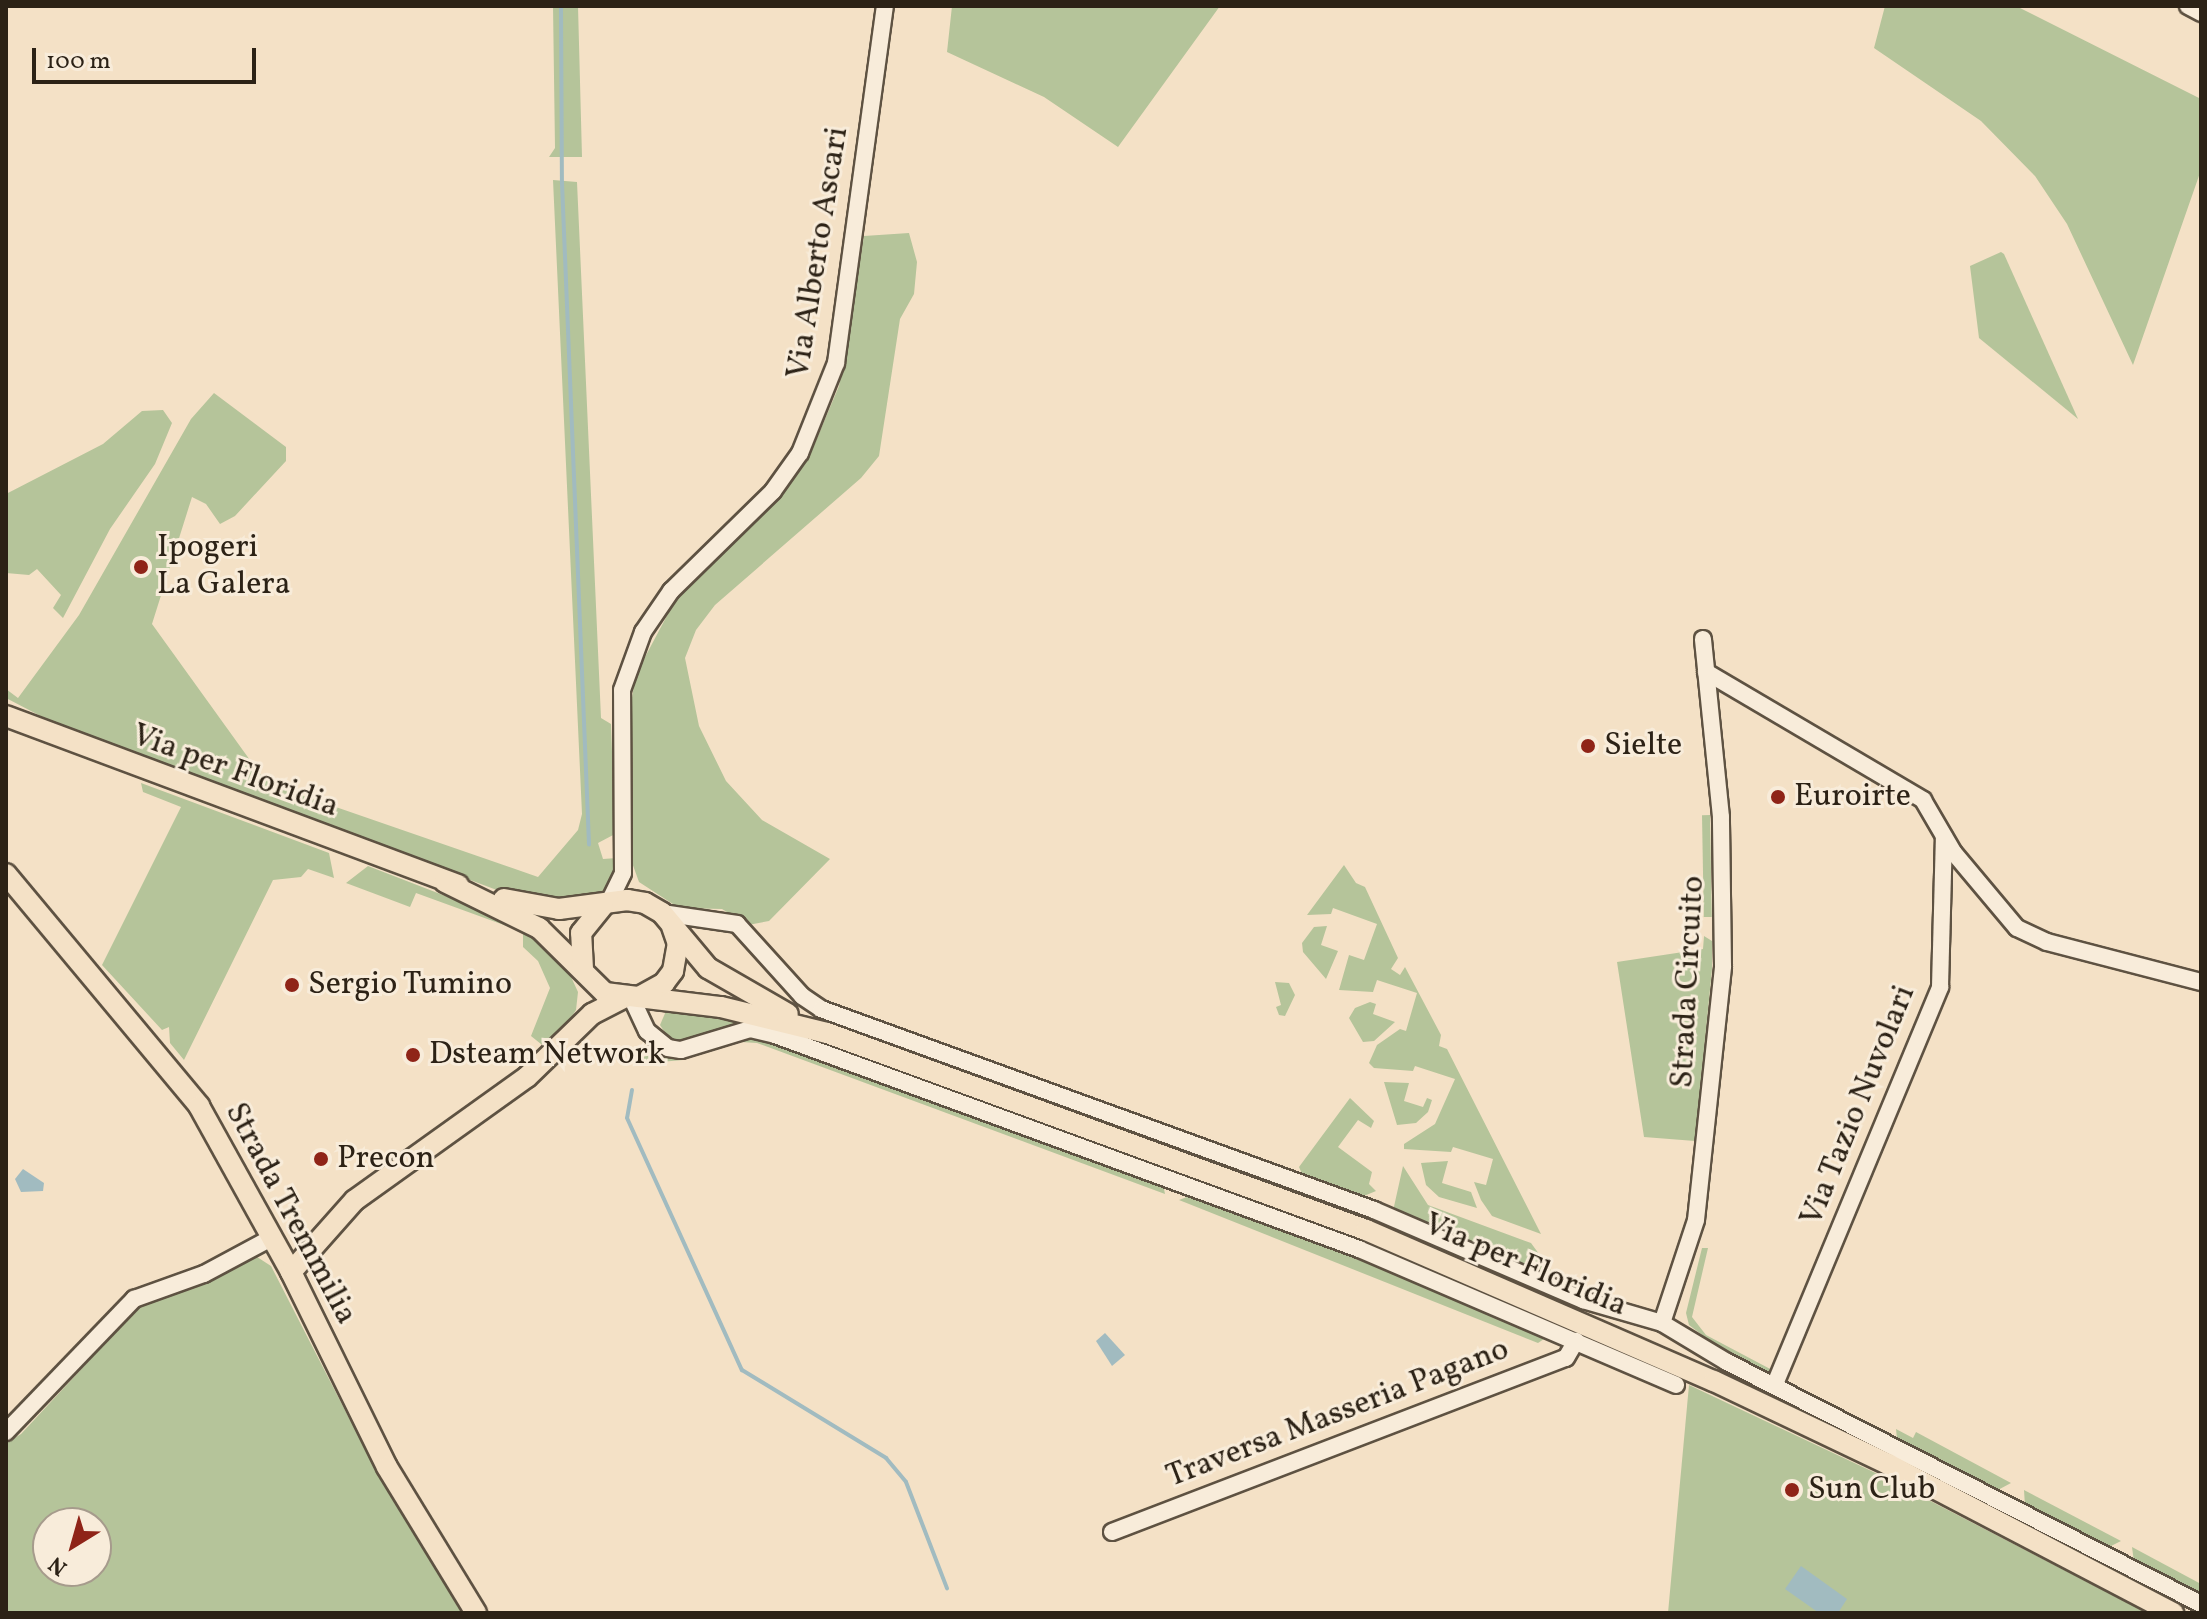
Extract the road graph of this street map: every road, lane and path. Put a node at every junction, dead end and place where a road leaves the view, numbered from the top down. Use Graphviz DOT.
graph roads {
  1 [pos="885,6"];
  2 [pos="2188,6"];
  3 [pos="2201,13"];
  4 [pos="1703,639"];
  5 [pos="1706,672"];
  6 [pos="6,716"];
  7 [pos="1944,837"];
  8 [pos="623,873"];
  9 [pos="6,874"];
  10 [pos="445,882"];
  11 [pos="606,905"];
  12 [pos="658,912"];
  13 [pos="712,917"];
  14 [pos="682,949"];
  15 [pos="586,974"];
  16 [pos="2201,982"];
  17 [pos="632,998"];
  18 [pos="578,1028"];
  19 [pos="827,1033"];
  20 [pos="271,1238"];
  21 [pos="291,1272"];
  22 [pos="1662,1323"];
  23 [pos="1576,1341"];
  24 [pos="1775,1384"];
  25 [pos="1676,1385"];
  26 [pos="6,1432"];
  27 [pos="1112,1532"];
  28 [pos="2201,1604"];
  29 [pos="476,1613"];
  30 [pos="2173,1613"];
  1 -- 8 [label="street, Via Alberto Ascari"];
  2 -- 3 [label="street"];
  4 -- 5 [label="street, Strada Circuito"];
  5 -- 7 [label="street"];
  5 -- 22 [label="street, Strada Circuito"];
  6 -- 10 [label="main road, Via per Floridia"];
  7 -- 16 [label="street"];
  7 -- 24 [label="street, Via Tazio Nuvolari"];
  8 -- 11 [label="street"];
  8 -- 12 [label="street"];
  9 -- 20 [label="main road, Strada Tremmilia"];
  10 -- 11 [label="main road"];
  10 -- 15 [label="main road"];
  11 -- 12 [label="main road"];
  11 -- 15 [label="main road"];
  12 -- 13 [label="street"];
  12 -- 14 [label="main road"];
  13 -- 14 [label="street"];
  13 -- 22 [label="street"];
  14 -- 17 [label="main road"];
  14 -- 19 [label="main road"];
  15 -- 17 [label="main road"];
  15 -- 18 [label="main road"];
  17 -- 18 [label="main road"];
  17 -- 19 [label="main road"];
  17 -- 23 [label="street"];
  18 -- 21 [label="main road"];
  19 -- 30 [label="main road, Via per Floridia"];
  20 -- 21 [label="main road, Strada Tremmilia"];
  20 -- 26 [label="street"];
  21 -- 29 [label="main road, Strada Tremmilia"];
  22 -- 24 [label="street"];
  23 -- 25 [label="street"];
  23 -- 27 [label="street, Traversa Masseria Pagano"];
  24 -- 28 [label="street"];
}
